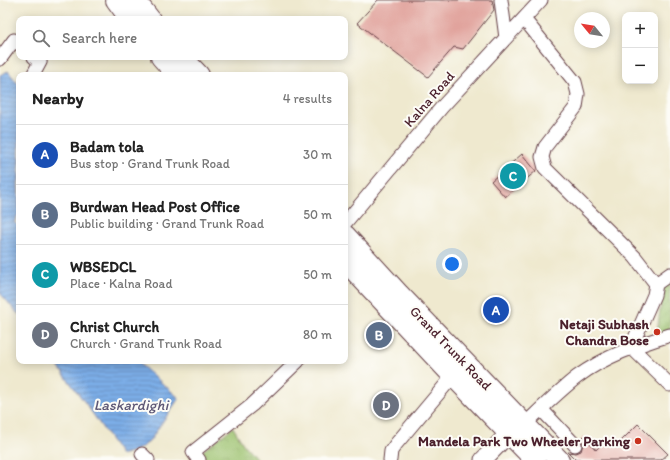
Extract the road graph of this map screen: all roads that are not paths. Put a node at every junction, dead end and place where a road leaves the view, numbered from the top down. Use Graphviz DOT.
graph roads {
  1 [pos="116,0"];
  2 [pos="135,0"];
  3 [pos="501,0"];
  4 [pos="541,0"];
  5 [pos="128,16"];
  6 [pos="148,16"];
  7 [pos="524,19"];
  8 [pos="506,38"];
  9 [pos="16,42"];
  10 [pos="0,58"];
  11 [pos="38,60"];
  12 [pos="164,60"];
  13 [pos="185,60"];
  14 [pos="35,72"];
  15 [pos="174,72"];
  16 [pos="195,72"];
  17 [pos="348,219"];
  18 [pos="348,238"];
  19 [pos="348,264"];
  20 [pos="670,274"];
  21 [pos="656,284"];
  22 [pos="670,335"];
  23 [pos="631,347"];
  24 [pos="295,364"];
  25 [pos="453,376"];
  26 [pos="670,385"];
  27 [pos="541,409"];
  28 [pos="520,429"];
  29 [pos="575,445"];
  30 [pos="199,460"];
  31 [pos="390,460"];
  32 [pos="483,460"];
  33 [pos="498,460"];
  34 [pos="535,460"];
  35 [pos="559,460"];
  1 -- 5 [label="highway"];
  2 -- 6 [label="highway"];
  3 -- 8 [label="street"];
  4 -- 7 [label="street, Kalna Road"];
  7 -- 8 [label="street, Kalna Road"];
  7 -- 21 [label="street"];
  8 -- 17 [label="street, Kalna Road"];
  9 -- 10 [label="street"];
  11 -- 14 [label="street"];
  12 -- 15 [label="highway"];
  13 -- 16 [label="highway"];
  18 -- 28 [label="highway, Grand Trunk Road"];
  19 -- 25 [label="highway, Grand Trunk Road"];
  20 -- 21 [label="street"];
  21 -- 23 [label="street"];
  22 -- 23 [label="street"];
  23 -- 26 [label="street"];
  23 -- 27 [label="street"];
  24 -- 30 [label="street"];
  25 -- 28 [label="highway, Grand Trunk Road"];
  25 -- 31 [label="street"];
  27 -- 28 [label="street"];
  27 -- 29 [label="street"];
  28 -- 32 [label="main road"];
  28 -- 33 [label="main road"];
  28 -- 34 [label="highway, Grand Trunk Road"];
  28 -- 35 [label="highway, Grand Trunk Road"];
}
